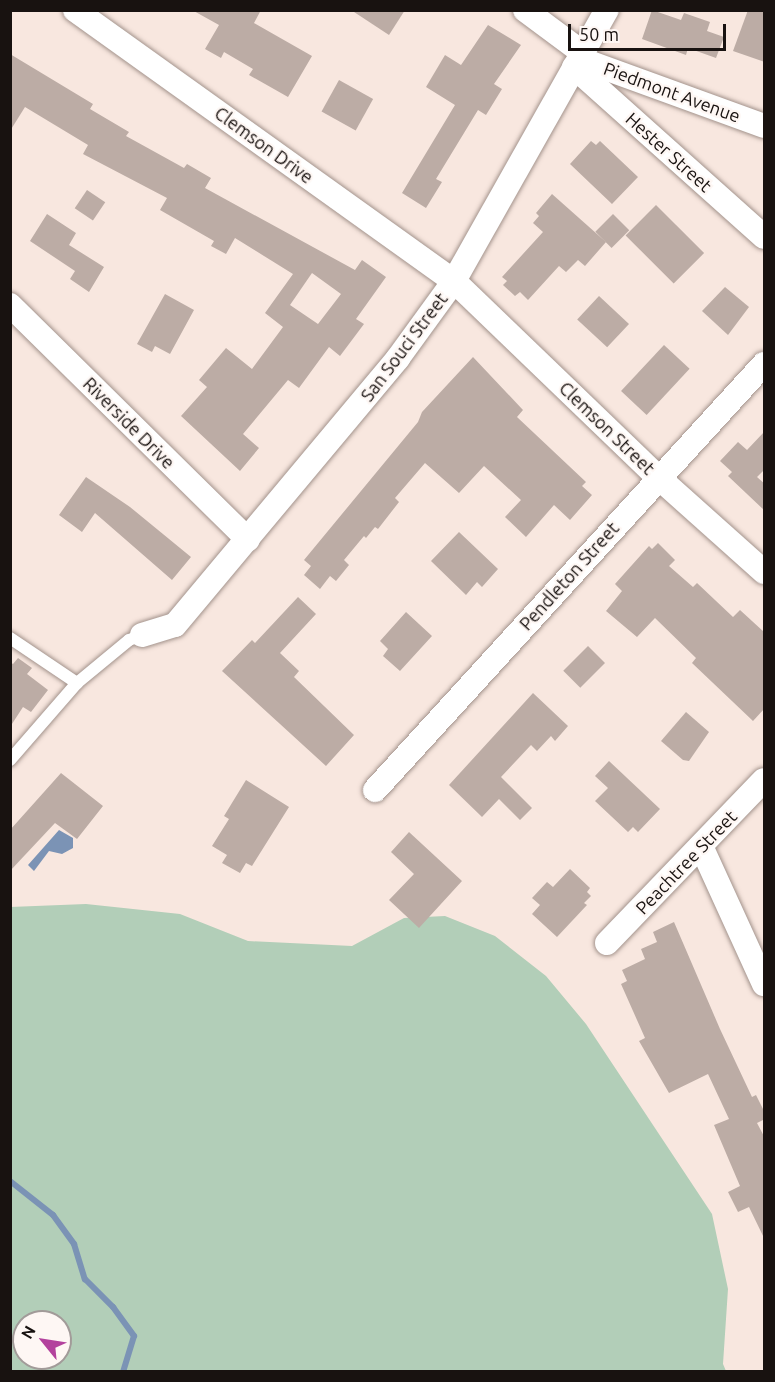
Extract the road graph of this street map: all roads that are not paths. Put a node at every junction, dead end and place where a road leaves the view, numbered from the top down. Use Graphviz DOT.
graph roads {
  1 [pos="75,10"];
  2 [pos="525,10"];
  3 [pos="607,10"];
  4 [pos="579,60"];
  5 [pos="765,126"];
  6 [pos="765,237"];
  7 [pos="454,281"];
  8 [pos="10,305"];
  9 [pos="765,364"];
  10 [pos="659,478"];
  11 [pos="248,540"];
  12 [pos="765,572"];
  13 [pos="142,635"];
  14 [pos="10,638"];
  15 [pos="77,683"];
  16 [pos="10,760"];
  17 [pos="765,780"];
  18 [pos="375,790"];
  19 [pos="701,846"];
  20 [pos="607,943"];
  21 [pos="765,984"];
  1 -- 7 [label="street, Clemson Drive"];
  2 -- 4 [label="street, Hester Street"];
  3 -- 4 [label="street, San Souci Street"];
  4 -- 5 [label="street, Piedmont Avenue"];
  4 -- 6 [label="street, Hester Street"];
  4 -- 7 [label="street, San Souci Street"];
  7 -- 10 [label="street, Clemson Street"];
  7 -- 11 [label="street, San Souci Street"];
  8 -- 11 [label="street, Riverside Drive"];
  9 -- 10 [label="street, Pendleton Street"];
  10 -- 12 [label="street, Clemson Street"];
  10 -- 18 [label="street, Pendleton Street"];
  11 -- 13 [label="street, San Souci Street"];
  13 -- 15 [label="lane"];
  14 -- 15 [label="lane"];
  15 -- 16 [label="lane"];
  17 -- 19 [label="street, Peachtree Street"];
  19 -- 20 [label="street, Peachtree Street"];
  19 -- 21 [label="street"];
}
